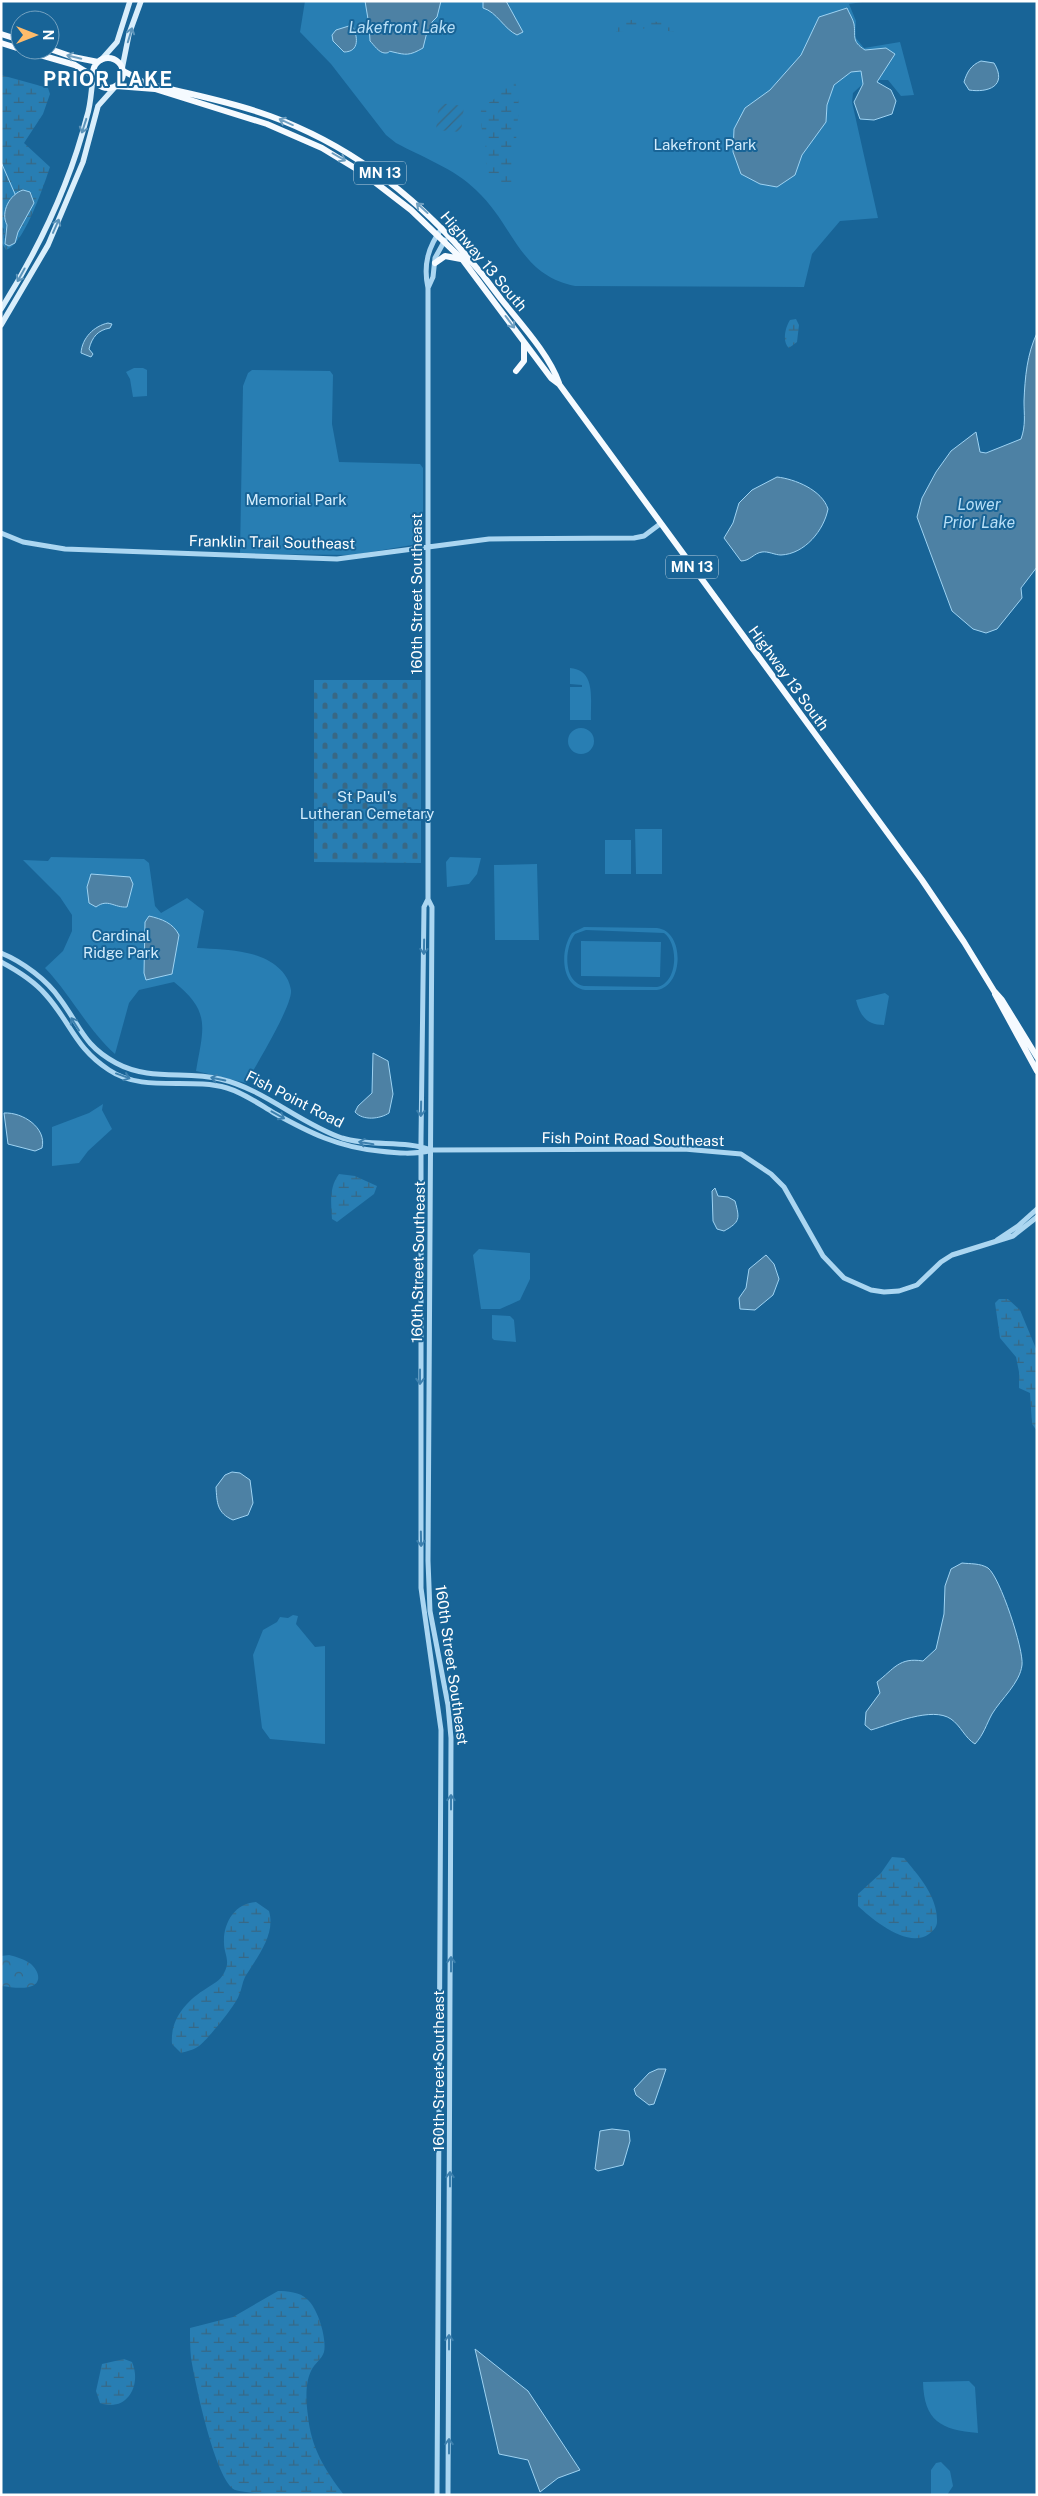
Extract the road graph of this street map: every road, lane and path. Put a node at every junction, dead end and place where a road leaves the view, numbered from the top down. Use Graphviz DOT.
graph roads {
  1 [pos="130,1"];
  2 [pos="141,1"];
  3 [pos="60,53"];
  4 [pos="57,60"];
  5 [pos="100,61"];
  6 [pos="123,70"];
  7 [pos="93,77"];
  8 [pos="115,87"];
  9 [pos="442,228"];
  10 [pos="437,234"];
  11 [pos="449,235"];
  12 [pos="444,241"];
  13 [pos="462,259"];
  14 [pos="434,263"];
  15 [pos="428,288"];
  16 [pos="1,310"];
  17 [pos="1,326"];
  18 [pos="522,337"];
  19 [pos="516,371"];
  20 [pos="559,384"];
  21 [pos="660,524"];
  22 [pos="1,533"];
  23 [pos="428,547"];
  24 [pos="428,899"];
  25 [pos="1,953"];
  26 [pos="1,962"];
  27 [pos="994,991"];
  28 [pos="1037,1058"];
  29 [pos="1037,1071"];
  30 [pos="421,1146"];
  31 [pos="432,1150"];
  32 [pos="421,1153"];
  33 [pos="1037,1208"];
  34 [pos="1037,1217"];
  35 [pos="996,1240"];
  36 [pos="437,2495"];
  37 [pos="448,2495"];
  1 -- 5 [label="main road"];
  6 -- 2 [label="main road, one-way"];
  5 -- 3 [label="main road, one-way"];
  4 -- 7 [label="main road"];
  5 -- 6 [label="main road"];
  5 -- 7 [label="main road"];
  6 -- 8 [label="main road"];
  9 -- 6 [label="main road, Highway 13 South / MN 13, one-way"];
  7 -- 8 [label="main road"];
  7 -- 16 [label="main road, one-way"];
  8 -- 10 [label="main road, Highway 13 South / MN 13, one-way"];
  17 -- 8 [label="main road, one-way"];
  9 -- 10 [label="street, 160th Street Southeast"];
  9 -- 11 [label="main road, Highway 13 South / MN 13"];
  10 -- 12 [label="main road, Highway 13 South / MN 13"];
  10 -- 15 [label="street, 160th Street Southeast"];
  11 -- 12 [label="street, 160th Street Southeast"];
  11 -- 20 [label="main road, Highway 13 South / MN 13"];
  12 -- 13 [label="main road, Highway 13 South / MN 13"];
  12 -- 14 [label="street, 160th Street Southeast"];
  13 -- 14 [label="main road"];
  13 -- 18 [label="main road, Highway 13 South / MN 13, one-way"];
  14 -- 15 [label="street, 160th Street Southeast"];
  15 -- 23 [label="street, 160th Street Southeast"];
  18 -- 19 [label="main road"];
  18 -- 20 [label="main road, Highway 13 South / MN 13"];
  20 -- 21 [label="main road, Highway 13 South / MN 13"];
  21 -- 23 [label="street, Franklin Trail Southeast"];
  21 -- 27 [label="main road, Highway 13 South / MN 13"];
  22 -- 23 [label="street, Franklin Trail Southeast"];
  23 -- 24 [label="street, 160th Street Southeast"];
  24 -- 30 [label="street, 160th Street Southeast, one-way"];
  24 -- 31 [label="street, 160th Street Southeast"];
  30 -- 25 [label="street, Fish Point Road, one-way"];
  26 -- 32 [label="street, Fish Point Road, one-way"];
  27 -- 28 [label="main road, Highway 13 South / MN 13"];
  27 -- 29 [label="main road, Highway 13 South / MN 13"];
  30 -- 31 [label="street, Fish Point Road"];
  30 -- 32 [label="street, 160th Street Southeast"];
  31 -- 32 [label="street, Fish Point Road"];
  31 -- 35 [label="street, Fish Point Road Southeast"];
  37 -- 31 [label="street, 160th Street Southeast, one-way"];
  32 -- 36 [label="street, 160th Street Southeast, one-way"];
  33 -- 35 [label="street, Fish Point Road Southeast"];
  34 -- 35 [label="street, Fish Point Road Southeast"];
}
